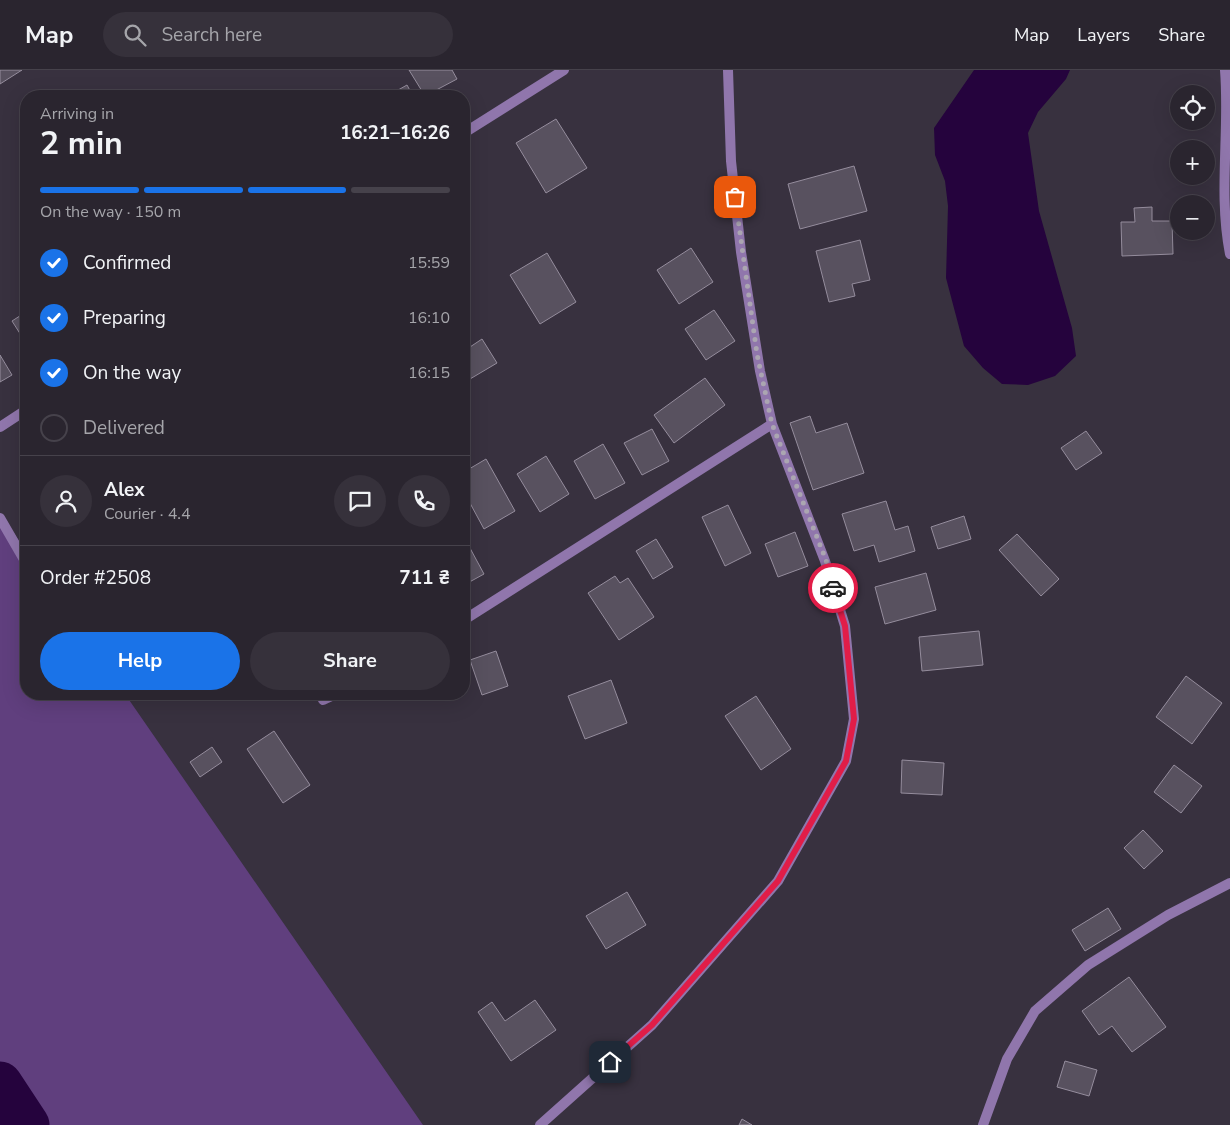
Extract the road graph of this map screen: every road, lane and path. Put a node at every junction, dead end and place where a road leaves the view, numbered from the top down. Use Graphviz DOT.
graph roads {
  1 [pos="564,70"];
  2 [pos="728,70"];
  3 [pos="1225,70"];
  4 [pos="1229,100"];
  5 [pos="470,129"];
  6 [pos="1230,254"];
  7 [pos="20,414"];
  8 [pos="772,424"];
  9 [pos="0,427"];
  10 [pos="0,518"];
  11 [pos="20,553"];
  12 [pos="470,616"];
  13 [pos="1230,884"];
  14 [pos="540,1125"];
  15 [pos="983,1125"];
  1 -- 5 [label="street"];
  2 -- 8 [label="street"];
  3 -- 4 [label="street"];
  4 -- 6 [label="street"];
  7 -- 9 [label="street"];
  8 -- 12 [label="street"];
  8 -- 14 [label="street"];
  10 -- 11 [label="street"];
  13 -- 15 [label="street"];
}
